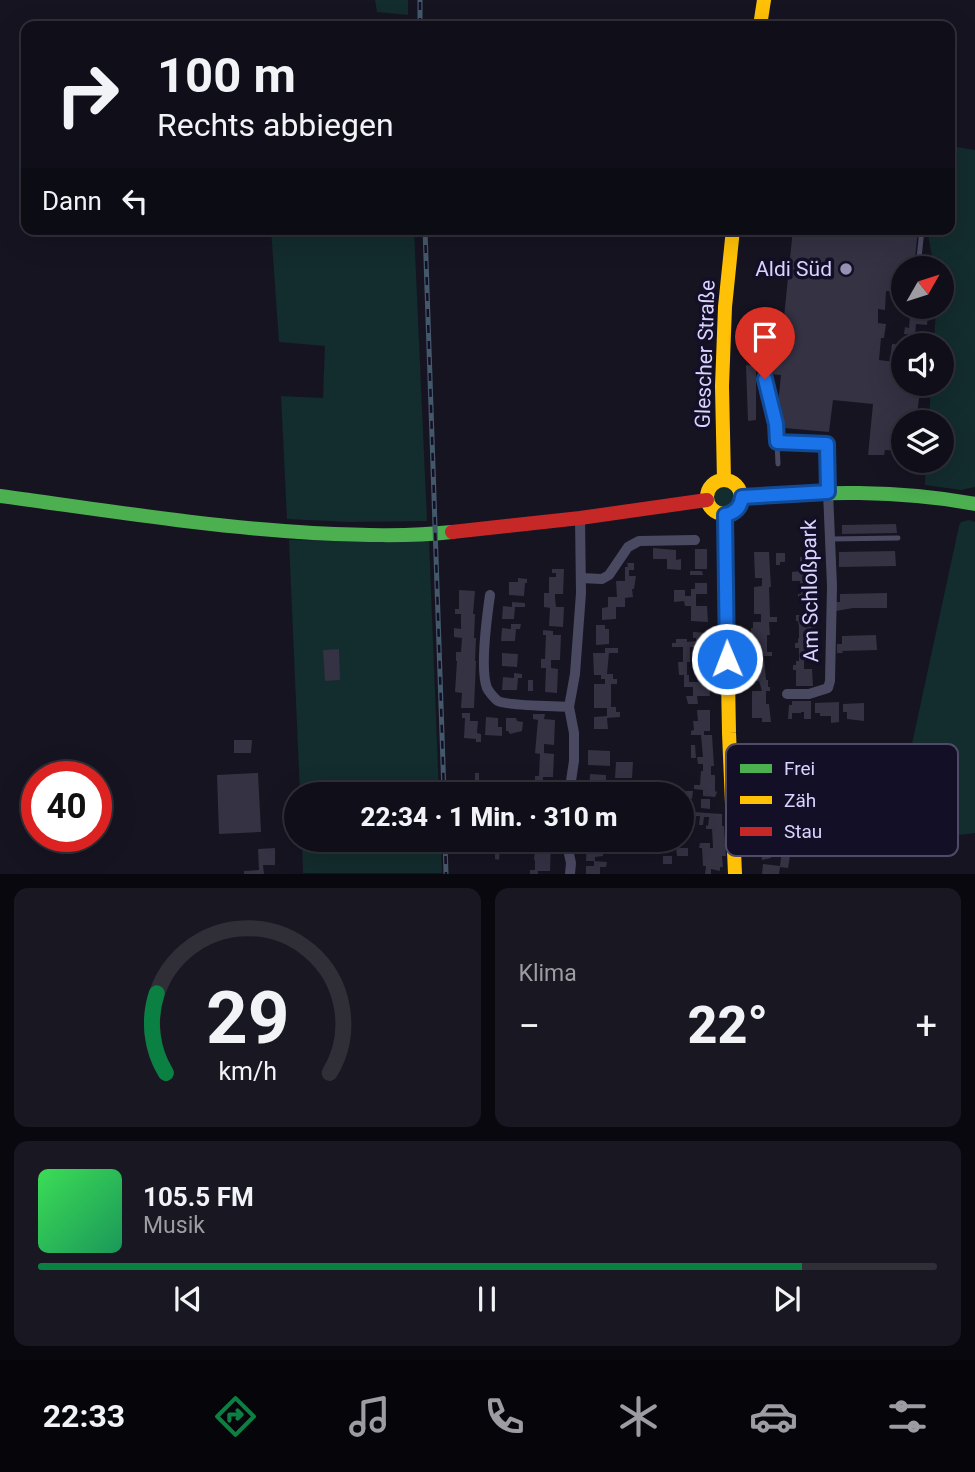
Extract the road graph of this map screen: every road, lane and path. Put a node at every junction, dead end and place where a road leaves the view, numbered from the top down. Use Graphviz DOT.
graph roads {
  1 [pos="764,0"];
  2 [pos="761,21"];
  3 [pos="732,235"];
  4 [pos="921,235"];
  5 [pos="919,256"];
  6 [pos="765,379"];
  7 [pos="777,442"];
  8 [pos="778,464"];
  9 [pos="724,480"];
  10 [pos="828,492"];
  11 [pos="0,496"];
  12 [pos="742,497"];
  13 [pos="707,500"];
  14 [pos="975,503"];
  15 [pos="725,515"];
  16 [pos="580,518"];
  17 [pos="898,538"];
  18 [pos="695,540"];
  19 [pos="830,540"];
  20 [pos="581,578"];
  21 [pos="489,595"];
  22 [pos="787,694"];
  23 [pos="569,707"];
  24 [pos="730,744"];
  25 [pos="571,782"];
  26 [pos="569,852"];
  27 [pos="570,873"];
  1 -- 2 [label="main road"];
  3 -- 9 [label="main road, Glescher Straße"];
  4 -- 5 [label="lane"];
  6 -- 7 [label="lane"];
  7 -- 8 [label="lane"];
  7 -- 10 [label="lane"];
  9 -- 12 [label="main road"];
  9 -- 13 [label="main road"];
  10 -- 12 [label="main road"];
  10 -- 14 [label="main road"];
  10 -- 19 [label="street, Am Schloßpark"];
  11 -- 16 [label="main road"];
  12 -- 15 [label="main road"];
  13 -- 15 [label="main road"];
  13 -- 16 [label="main road"];
  15 -- 24 [label="main road"];
  16 -- 20 [label="street"];
  17 -- 19 [label="lane"];
  18 -- 20 [label="street"];
  19 -- 22 [label="street, Am Schloßpark"];
  20 -- 23 [label="street"];
  21 -- 23 [label="street"];
  23 -- 25 [label="street"];
  26 -- 27 [label="street"];
}
